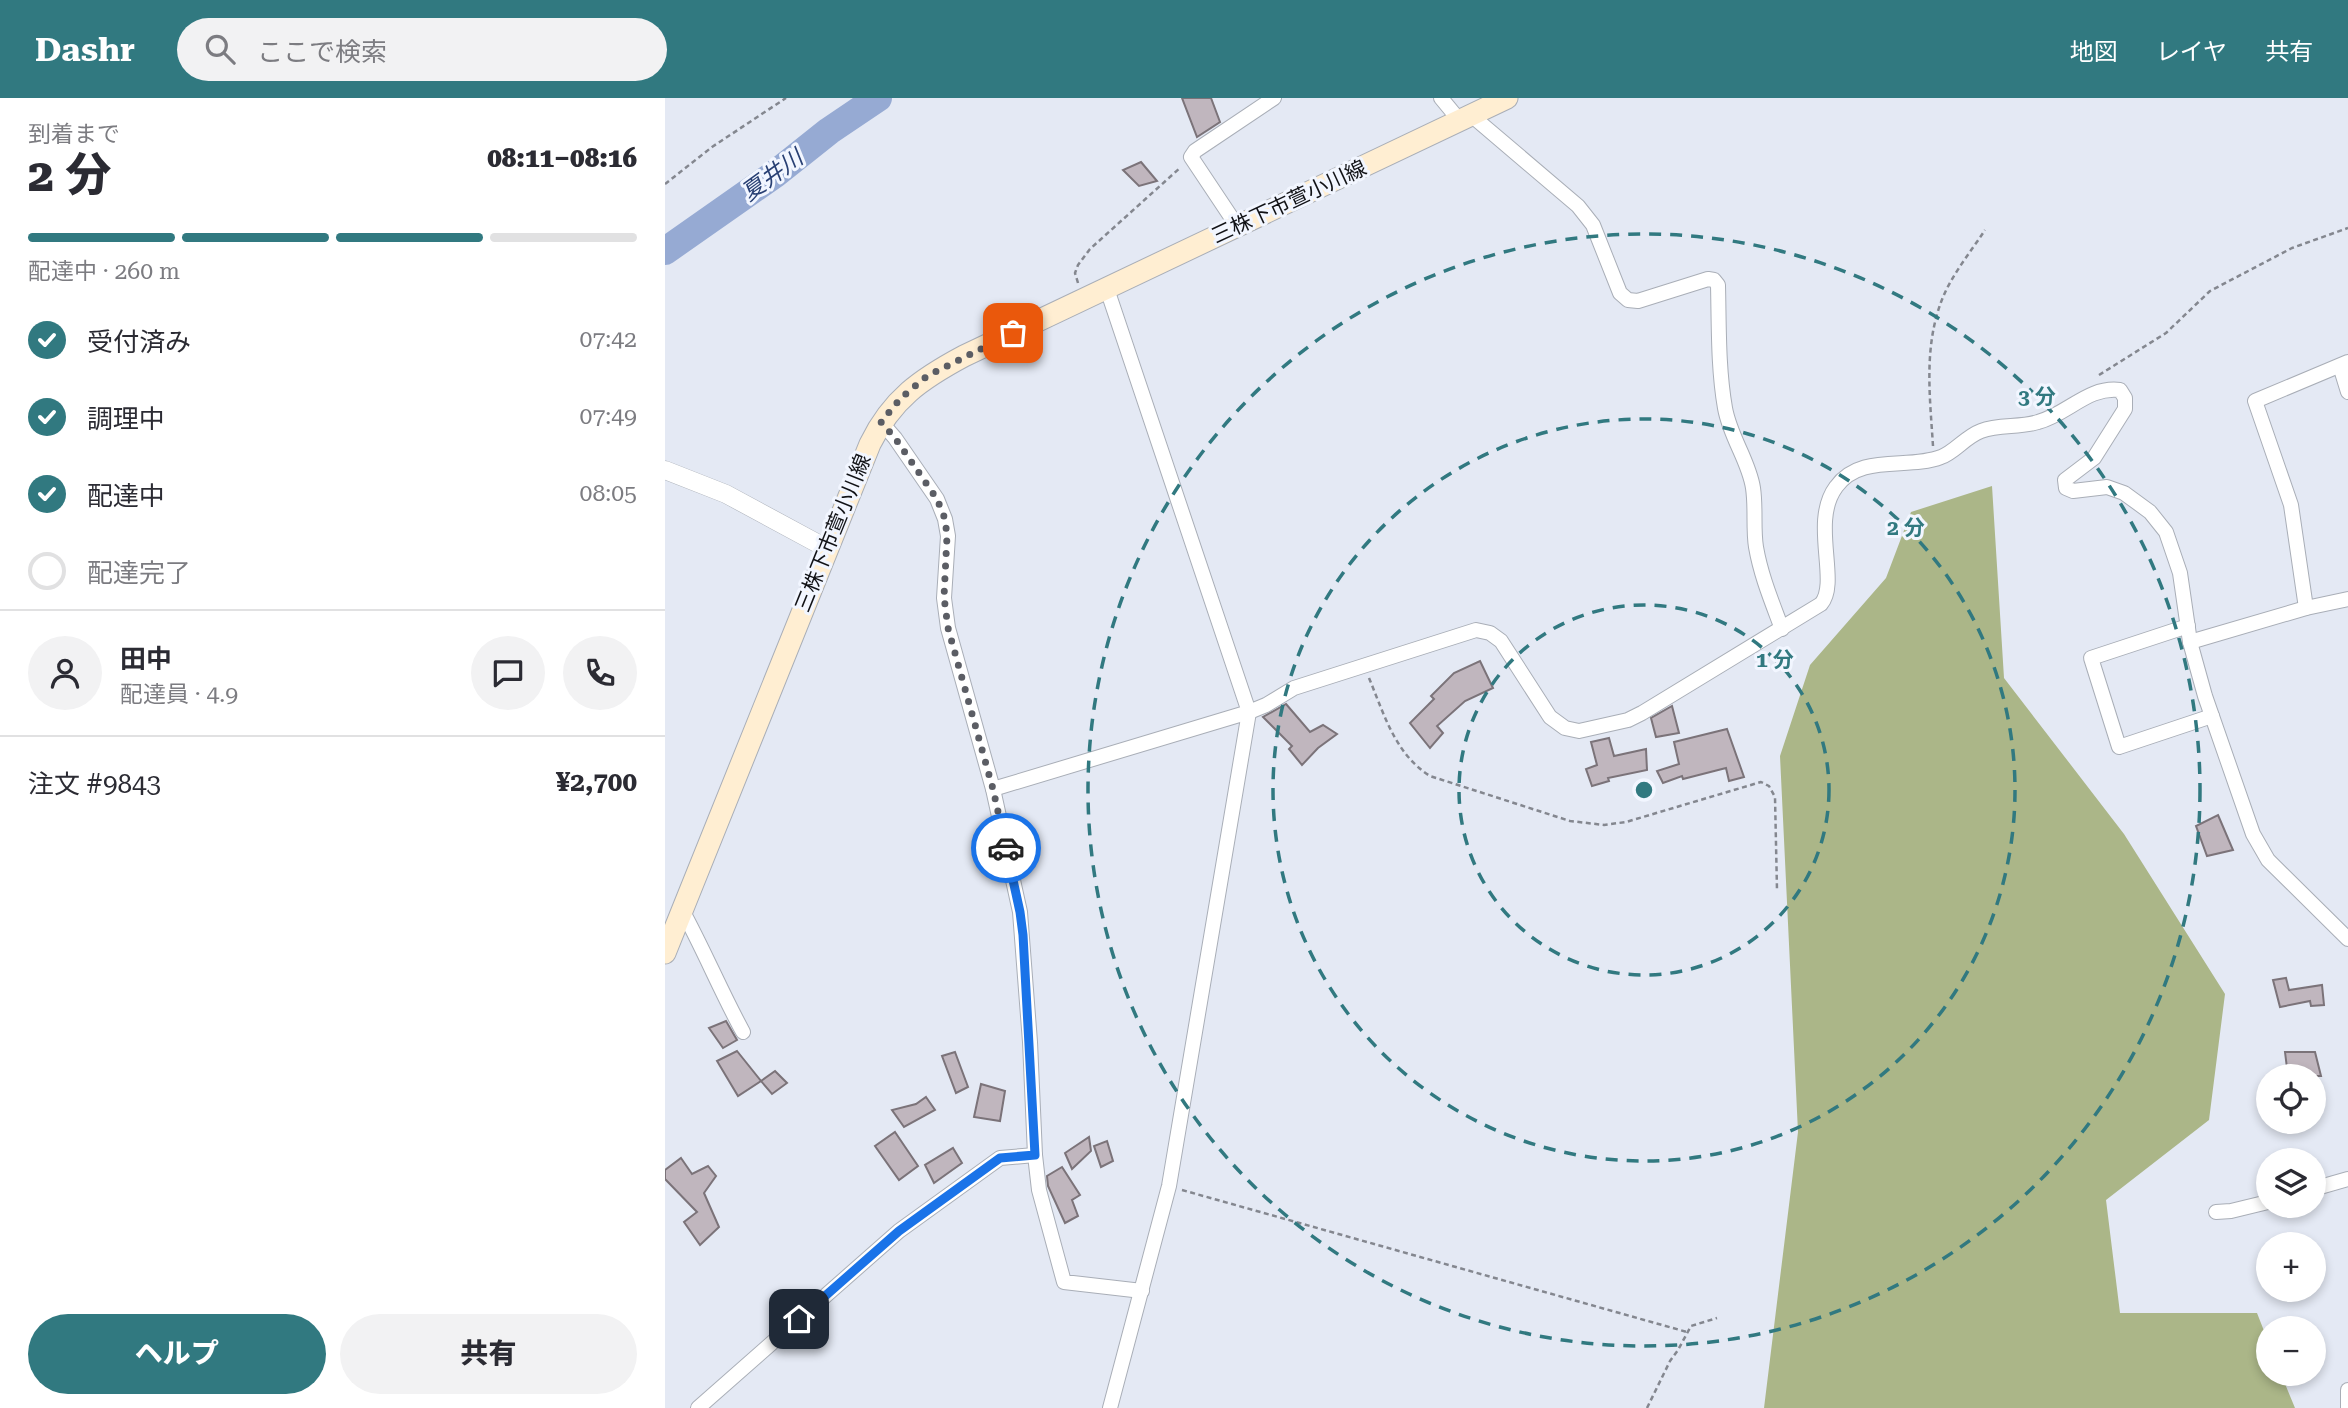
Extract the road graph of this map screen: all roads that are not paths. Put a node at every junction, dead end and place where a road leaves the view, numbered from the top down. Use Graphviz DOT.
graph roads {
  1 [pos="1275,98"];
  2 [pos="1441,98"];
  3 [pos="1507,98"];
  4 [pos="1465,118"];
  5 [pos="1237,226"];
  6 [pos="1107,289"];
  7 [pos="2344,364"];
  8 [pos="2348,392"];
  9 [pos="881,422"];
  10 [pos="665,470"];
  11 [pos="826,548"];
  12 [pos="2348,599"];
  13 [pos="2306,608"];
  14 [pos="2188,626"];
  15 [pos="1782,629"];
  16 [pos="2190,642"];
  17 [pos="1249,712"];
  18 [pos="2212,716"];
  19 [pos="1002,786"];
  20 [pos="683,910"];
  21 [pos="2348,939"];
  22 [pos="665,953"];
  23 [pos="743,1032"];
  24 [pos="1035,1155"];
  25 [pos="2348,1179"];
  26 [pos="2326,1185"];
  27 [pos="2256,1205"];
  28 [pos="2216,1212"];
  29 [pos="1142,1291"];
  30 [pos="2348,1390"];
  31 [pos="698,1408"];
  32 [pos="1110,1408"];
  33 [pos="2348,1408"];
  1 -- 5 [label="street"];
  2 -- 4 [label="street"];
  3 -- 4 [label="main road, 三株下市萱小川線"];
  4 -- 5 [label="main road, 三株下市萱小川線"];
  4 -- 15 [label="street"];
  5 -- 6 [label="main road, 三株下市萱小川線"];
  6 -- 9 [label="main road, 三株下市萱小川線"];
  6 -- 17 [label="street"];
  7 -- 8 [label="street"];
  7 -- 13 [label="street"];
  9 -- 11 [label="main road, 三株下市萱小川線"];
  9 -- 19 [label="street"];
  10 -- 11 [label="street"];
  11 -- 20 [label="main road, 三株下市萱小川線"];
  12 -- 13 [label="street"];
  13 -- 16 [label="street"];
  14 -- 15 [label="street"];
  14 -- 16 [label="street"];
  14 -- 18 [label="street"];
  15 -- 17 [label="street"];
  16 -- 18 [label="street"];
  17 -- 19 [label="street"];
  17 -- 29 [label="street"];
  18 -- 21 [label="street"];
  19 -- 24 [label="street"];
  20 -- 22 [label="main road, 三株下市萱小川線"];
  20 -- 23 [label="street"];
  24 -- 29 [label="street"];
  24 -- 31 [label="street"];
  25 -- 26 [label="street"];
  27 -- 28 [label="street"];
  29 -- 32 [label="street"];
  30 -- 33 [label="street"];
}
